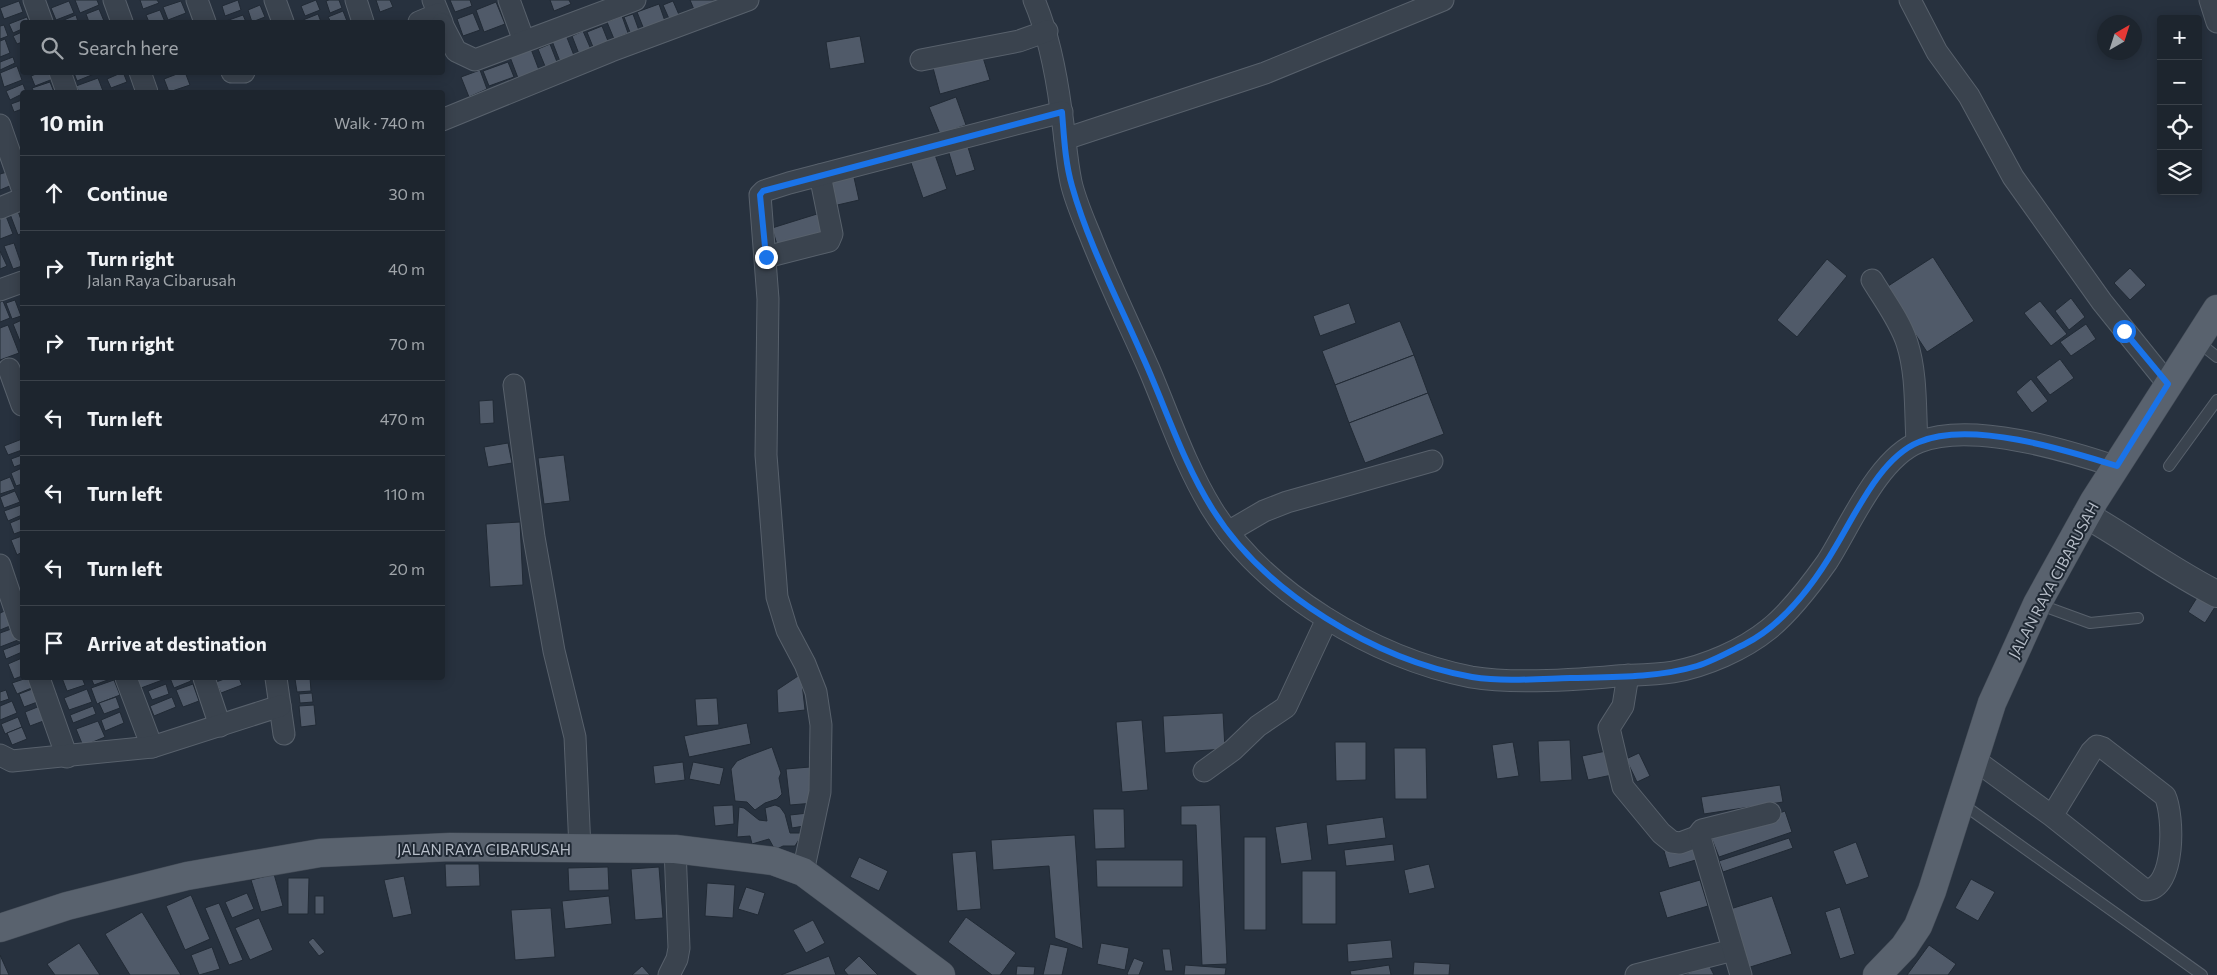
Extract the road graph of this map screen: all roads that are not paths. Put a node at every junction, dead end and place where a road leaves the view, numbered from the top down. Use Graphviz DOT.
graph roads {
  1 [pos="34,0"];
  2 [pos="114,0"];
  3 [pos="198,0"];
  4 [pos="275,0"];
  5 [pos="356,0"];
  6 [pos="509,0"];
  7 [pos="635,0"];
  8 [pos="748,0"];
  9 [pos="1034,0"];
  10 [pos="1444,0"];
  11 [pos="1910,0"];
  12 [pos="2210,0"];
  13 [pos="584,9"];
  14 [pos="439,15"];
  15 [pos="41,20"];
  16 [pos="121,20"];
  17 [pos="204,20"];
  18 [pos="282,20"];
  19 [pos="362,20"];
  20 [pos="425,20"];
  21 [pos="2217,22"];
  22 [pos="445,28"];
  23 [pos="1044,32"];
  24 [pos="524,41"];
  25 [pos="922,60"];
  26 [pos="61,75"];
  27 [pos="141,75"];
  28 [pos="67,90"];
  29 [pos="146,90"];
  30 [pos="1051,115"];
  31 [pos="445,119"];
  32 [pos="0,125"];
  33 [pos="1064,139"];
  34 [pos="820,175"];
  35 [pos="20,182"];
  36 [pos="20,200"];
  37 [pos="0,208"];
  38 [pos="766,257"];
  39 [pos="1872,280"];
  40 [pos="20,283"];
  41 [pos="0,290"];
  42 [pos="2217,309"];
  43 [pos="2207,349"];
  44 [pos="10,368"];
  45 [pos="2168,384"];
  46 [pos="514,385"];
  47 [pos="20,399"];
  48 [pos="2217,400"];
  49 [pos="1917,442"];
  50 [pos="1432,460"];
  51 [pos="2169,466"];
  52 [pos="2101,491"];
  53 [pos="1228,532"];
  54 [pos="0,566"];
  55 [pos="2217,594"];
  56 [pos="11,596"];
  57 [pos="2037,604"];
  58 [pos="2138,618"];
  59 [pos="1325,623"];
  60 [pos="20,624"];
  61 [pos="1626,675"];
  62 [pos="40,680"];
  63 [pos="127,680"];
  64 [pos="205,680"];
  65 [pos="276,680"];
  66 [pos="280,706"];
  67 [pos="220,726"];
  68 [pos="284,734"];
  69 [pos="152,747"];
  70 [pos="0,755"];
  71 [pos="67,757"];
  72 [pos="1975,760"];
  73 [pos="1204,771"];
  74 [pos="1960,802"];
  75 [pos="1770,813"];
  76 [pos="2052,816"];
  77 [pos="1699,836"];
  78 [pos="580,849"];
  79 [pos="675,850"];
  80 [pos="803,872"];
  81 [pos="0,928"];
  82 [pos="1733,950"];
  83 [pos="668,975"];
  84 [pos="941,975"];
  85 [pos="1636,975"];
  86 [pos="1741,975"];
  87 [pos="1876,975"];
  88 [pos="2202,975"];
  1 -- 15 [label="street"];
  2 -- 16 [label="street"];
  3 -- 17 [label="street"];
  4 -- 18 [label="street"];
  5 -- 19 [label="street"];
  6 -- 24 [label="street"];
  7 -- 13 [label="street"];
  8 -- 31 [label="street"];
  9 -- 23 [label="street"];
  10 -- 33 [label="street"];
  11 -- 45 [label="street"];
  12 -- 21 [label="street"];
  13 -- 24 [label="street"];
  14 -- 20 [label="street"];
  22 -- 24 [label="street"];
  23 -- 25 [label="street"];
  23 -- 30 [label="street"];
  26 -- 28 [label="street"];
  27 -- 29 [label="street"];
  30 -- 33 [label="street"];
  30 -- 34 [label="street"];
  32 -- 35 [label="street"];
  33 -- 53 [label="street"];
  34 -- 38 [label="street"];
  34 -- 38 [label="street"];
  36 -- 37 [label="street"];
  38 -- 80 [label="street"];
  39 -- 49 [label="street"];
  40 -- 41 [label="street"];
  42 -- 43 [label="main road, JALAN RAYA CIBARUSAH"];
  43 -- 45 [label="main road, JALAN RAYA CIBARUSAH"];
  44 -- 47 [label="street"];
  45 -- 52 [label="main road, JALAN RAYA CIBARUSAH"];
  46 -- 78 [label="street"];
  48 -- 51 [label="lane"];
  49 -- 52 [label="street"];
  49 -- 61 [label="street"];
  50 -- 53 [label="street"];
  52 -- 55 [label="street"];
  52 -- 57 [label="main road, JALAN RAYA CIBARUSAH"];
  53 -- 59 [label="street"];
  54 -- 56 [label="street"];
  56 -- 60 [label="street"];
  57 -- 58 [label="lane"];
  57 -- 72 [label="main road, JALAN RAYA CIBARUSAH"];
  59 -- 61 [label="street"];
  59 -- 73 [label="street"];
  61 -- 77 [label="street"];
  62 -- 71 [label="street"];
  63 -- 69 [label="street"];
  64 -- 67 [label="street"];
  65 -- 66 [label="street"];
  66 -- 67 [label="street"];
  66 -- 68 [label="street"];
  67 -- 69 [label="street"];
  69 -- 71 [label="street"];
  70 -- 71 [label="street"];
  72 -- 74 [label="main road, JALAN RAYA CIBARUSAH"];
  72 -- 76 [label="street"];
  74 -- 87 [label="main road, JALAN RAYA CIBARUSAH"];
  74 -- 88 [label="lane"];
  75 -- 77 [label="street"];
  76 -- 76 [label="street"];
  77 -- 82 [label="street"];
  78 -- 79 [label="main road, JALAN RAYA CIBARUSAH"];
  78 -- 81 [label="main road, JALAN RAYA CIBARUSAH"];
  79 -- 80 [label="main road, JALAN RAYA CIBARUSAH"];
  79 -- 83 [label="street"];
  80 -- 84 [label="main road, JALAN RAYA CIBARUSAH"];
  82 -- 85 [label="street"];
  82 -- 86 [label="street"];
}
